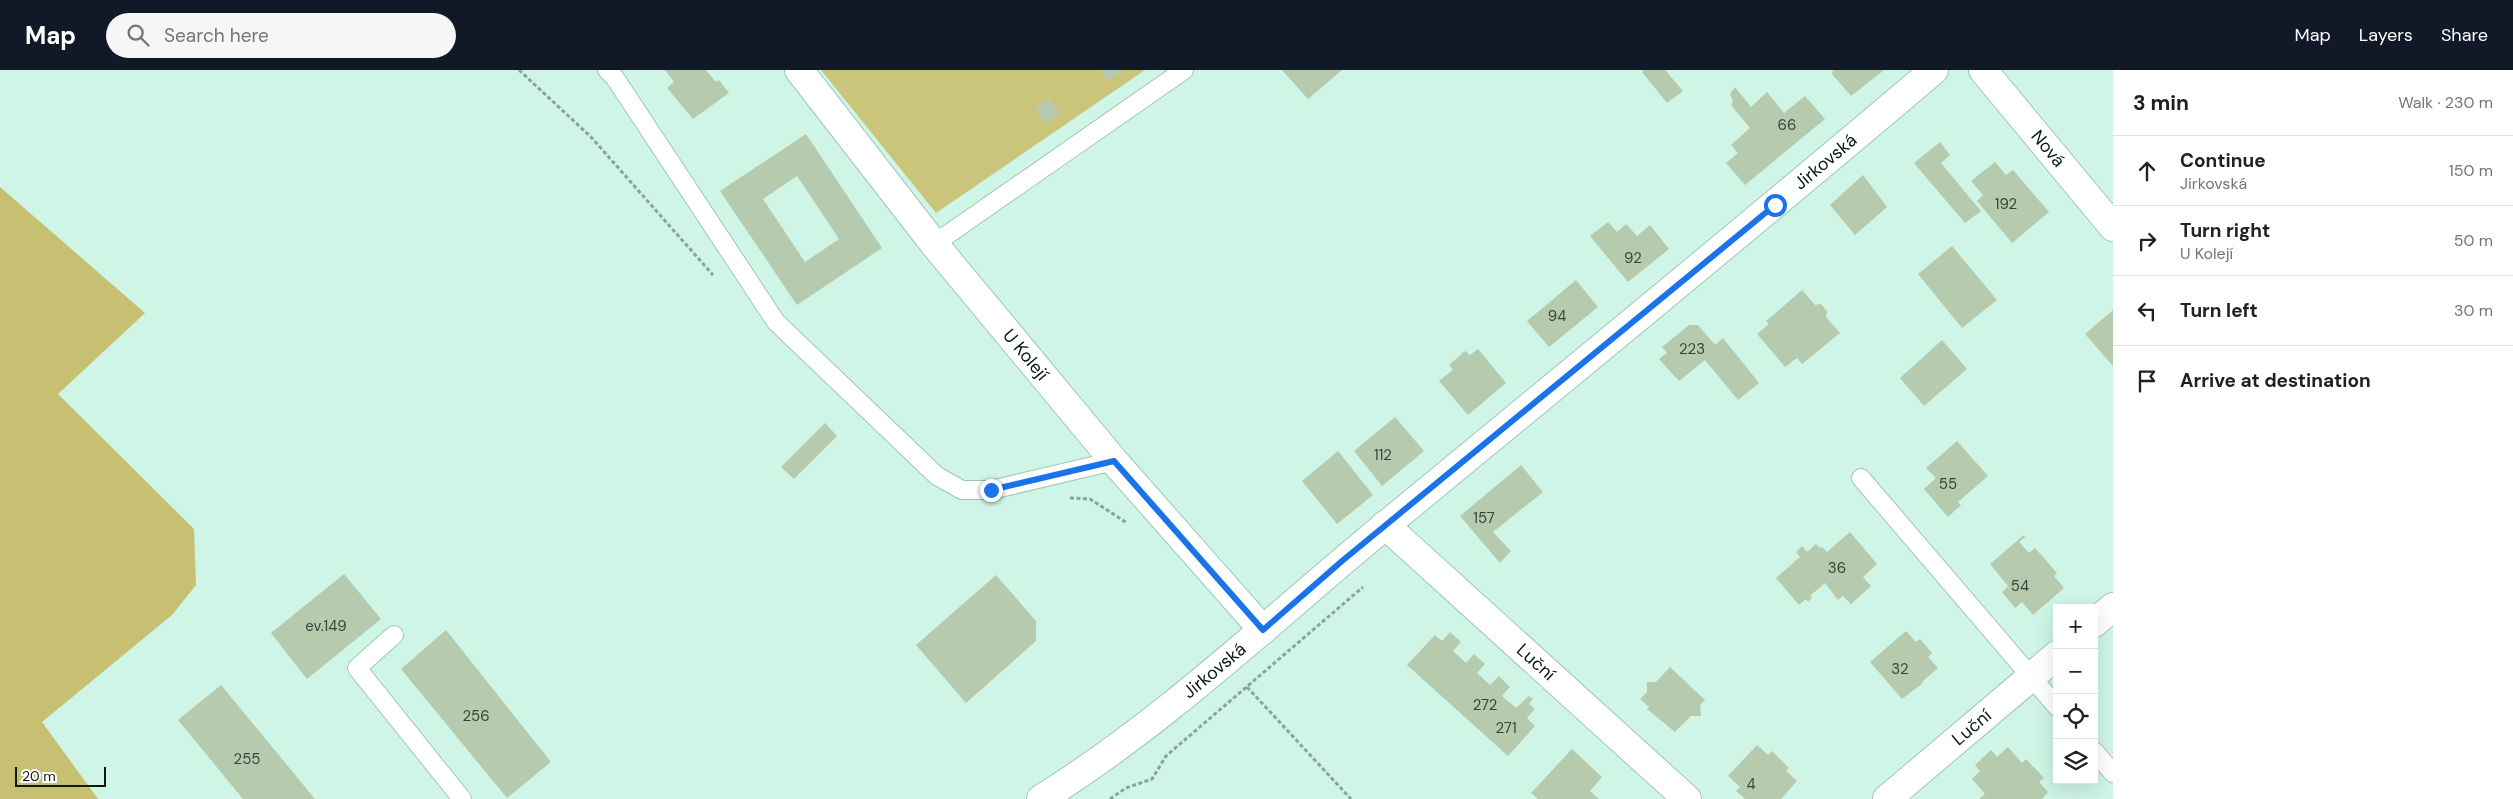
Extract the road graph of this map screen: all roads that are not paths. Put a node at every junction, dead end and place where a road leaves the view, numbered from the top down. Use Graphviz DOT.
graph roads {
  1 [pos="606,70"];
  2 [pos="799,70"];
  3 [pos="1184,70"];
  4 [pos="1934,70"];
  5 [pos="1983,70"];
  6 [pos="2113,227"];
  7 [pos="934,244"];
  8 [pos="1114,461"];
  9 [pos="1861,478"];
  10 [pos="1385,526"];
  11 [pos="2113,607"];
  12 [pos="2098,620"];
  13 [pos="1263,630"];
  14 [pos="394,635"];
  15 [pos="2053,658"];
  16 [pos="2031,677"];
  17 [pos="2053,702"];
  18 [pos="2098,756"];
  19 [pos="2113,773"];
  20 [pos="462,799"];
  21 [pos="1041,799"];
  22 [pos="1687,799"];
  23 [pos="1886,799"];
  1 -- 8 [label="lane"];
  2 -- 7 [label="street, U Kolejí"];
  3 -- 7 [label="lane"];
  4 -- 10 [label="street, Jirkovská"];
  5 -- 6 [label="street, Nová"];
  7 -- 8 [label="street, U Kolejí"];
  8 -- 13 [label="street, U Kolejí"];
  9 -- 16 [label="lane"];
  10 -- 13 [label="street, Jirkovská"];
  10 -- 22 [label="street, Luční"];
  11 -- 12 [label="street"];
  13 -- 21 [label="street, Jirkovská"];
  14 -- 20 [label="lane"];
  15 -- 16 [label="street, Luční"];
  16 -- 17 [label="lane"];
  16 -- 23 [label="street, Luční"];
  18 -- 19 [label="lane"];
}
